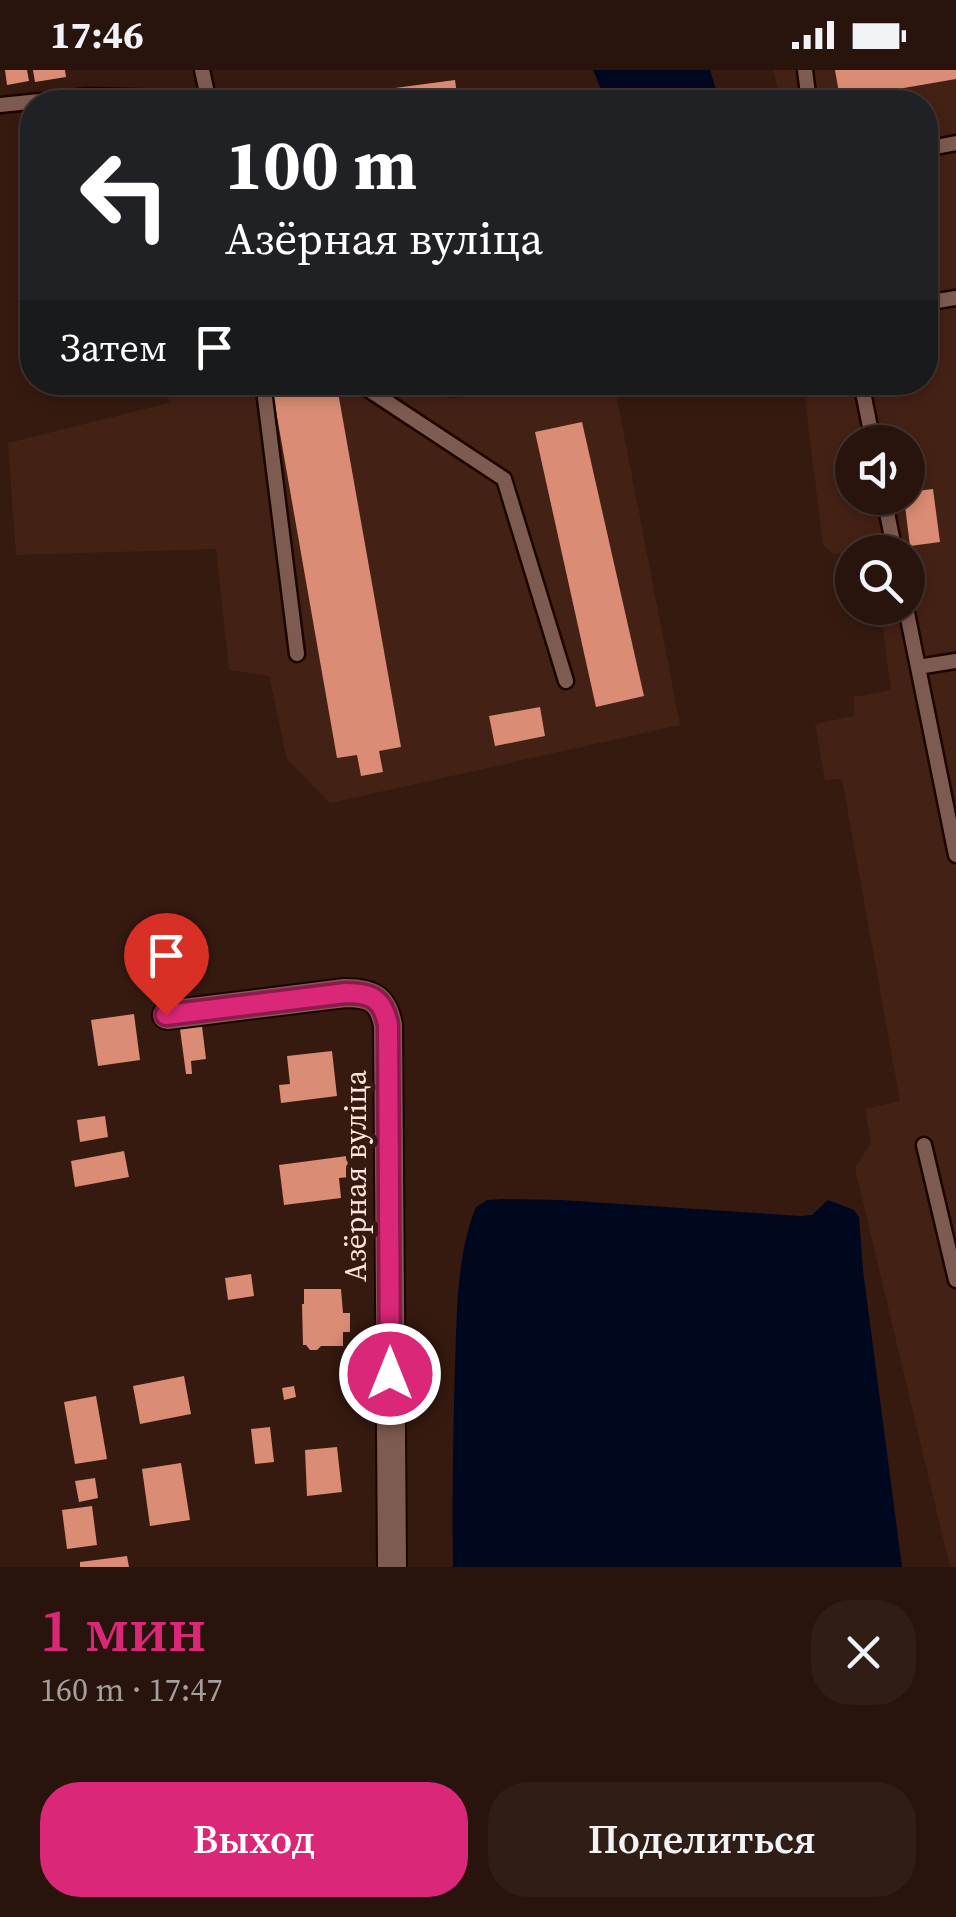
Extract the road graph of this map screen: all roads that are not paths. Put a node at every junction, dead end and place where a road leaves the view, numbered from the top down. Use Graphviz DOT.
graph roads {
  1 [pos="265,395"];
  2 [pos="376,395"];
  3 [pos="864,395"];
  4 [pos="870,425"];
  5 [pos="910,625"];
  6 [pos="296,654"];
  7 [pos="956,660"];
  8 [pos="918,666"];
  9 [pos="566,681"];
  10 [pos="956,855"];
  11 [pos="166,1015"];
  12 [pos="924,1145"];
  13 [pos="956,1280"];
  14 [pos="392,1567"];
  1 -- 6 [label="lane"];
  2 -- 9 [label="lane"];
  3 -- 4 [label="lane"];
  5 -- 8 [label="lane"];
  7 -- 8 [label="lane"];
  8 -- 10 [label="lane"];
  11 -- 14 [label="street, Азёрная вуліца"];
  12 -- 13 [label="lane"];
}
